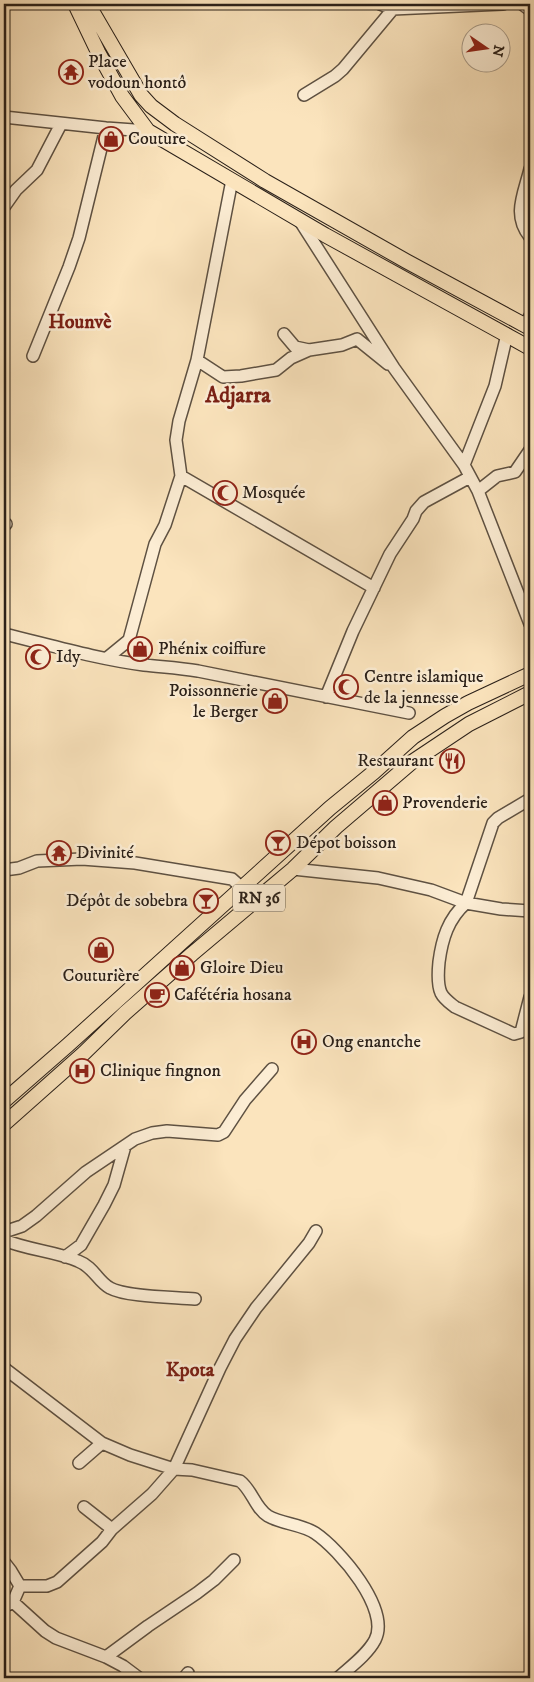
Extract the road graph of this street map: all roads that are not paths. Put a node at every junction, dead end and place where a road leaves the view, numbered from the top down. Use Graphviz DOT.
graph roads {
  1 [pos="74,4"];
  2 [pos="88,4"];
  3 [pos="380,4"];
  4 [pos="503,4"];
  5 [pos="522,4"];
  6 [pos="393,9"];
  7 [pos="530,10"];
  8 [pos="304,95"];
  9 [pos="4,117"];
  10 [pos="61,124"];
  11 [pos="106,128"];
  12 [pos="148,131"];
  13 [pos="530,169"];
  14 [pos="232,180"];
  15 [pos="4,207"];
  16 [pos="300,221"];
  17 [pos="530,237"];
  18 [pos="529,323"];
  19 [pos="284,334"];
  20 [pos="508,334"];
  21 [pos="530,348"];
  22 [pos="309,350"];
  23 [pos="33,356"];
  24 [pos="196,360"];
  25 [pos="394,368"];
  26 [pos="530,450"];
  27 [pos="464,465"];
  28 [pos="181,476"];
  29 [pos="470,477"];
  30 [pos="478,491"];
  31 [pos="374,588"];
  32 [pos="530,624"];
  33 [pos="4,634"];
  34 [pos="129,640"];
  35 [pos="107,658"];
  36 [pos="145,665"];
  37 [pos="530,674"];
  38 [pos="530,693"];
  39 [pos="326,696"];
  40 [pos="409,713"];
  41 [pos="530,799"];
  42 [pos="293,869"];
  43 [pos="4,870"];
  44 [pos="242,888"];
  45 [pos="466,903"];
  46 [pos="530,911"];
  47 [pos="530,997"];
  48 [pos="272,1069"];
  49 [pos="4,1101"];
  50 [pos="4,1124"];
  51 [pos="124,1146"];
  52 [pos="316,1231"];
  53 [pos="4,1232"];
  54 [pos="4,1240"];
  55 [pos="65,1257"];
  56 [pos="195,1298"];
  57 [pos="4,1368"];
  58 [pos="102,1443"];
  59 [pos="79,1463"];
  60 [pos="174,1469"];
  61 [pos="84,1507"];
  62 [pos="112,1529"];
  63 [pos="234,1560"];
  64 [pos="4,1562"];
  65 [pos="20,1586"];
  66 [pos="8,1605"];
  67 [pos="106,1658"];
  68 [pos="139,1678"];
  69 [pos="338,1678"];
  1 -- 12 [label="main road"];
  2 -- 18 [label="main road"];
  3 -- 6 [label="street"];
  4 -- 6 [label="street"];
  5 -- 7 [label="street"];
  6 -- 8 [label="street"];
  9 -- 10 [label="street"];
  10 -- 11 [label="street"];
  10 -- 15 [label="street"];
  11 -- 12 [label="street"];
  11 -- 23 [label="street"];
  12 -- 14 [label="main road"];
  13 -- 17 [label="street"];
  14 -- 16 [label="main road"];
  14 -- 24 [label="street"];
  16 -- 20 [label="main road"];
  16 -- 25 [label="street"];
  19 -- 22 [label="street"];
  20 -- 21 [label="main road"];
  20 -- 27 [label="street"];
  22 -- 24 [label="street"];
  22 -- 25 [label="street"];
  24 -- 28 [label="street"];
  25 -- 27 [label="street"];
  26 -- 30 [label="street"];
  27 -- 29 [label="street"];
  28 -- 31 [label="street"];
  28 -- 34 [label="street"];
  29 -- 30 [label="street"];
  29 -- 31 [label="street"];
  30 -- 32 [label="street"];
  31 -- 39 [label="street"];
  33 -- 35 [label="street"];
  34 -- 35 [label="street"];
  34 -- 36 [label="street"];
  35 -- 36 [label="street"];
  36 -- 39 [label="street"];
  37 -- 44 [label="main road, RN 36"];
  38 -- 42 [label="main road, RN 36"];
  39 -- 40 [label="street"];
  41 -- 45 [label="street"];
  42 -- 45 [label="street"];
  42 -- 50 [label="main road, RN 36"];
  43 -- 44 [label="street"];
  44 -- 49 [label="main road, RN 36"];
  45 -- 46 [label="street"];
  45 -- 47 [label="street"];
  48 -- 51 [label="street"];
  51 -- 53 [label="street"];
  51 -- 55 [label="street"];
  52 -- 60 [label="street"];
  54 -- 55 [label="street"];
  55 -- 56 [label="street"];
  57 -- 58 [label="street"];
  58 -- 59 [label="street"];
  58 -- 60 [label="street"];
  60 -- 62 [label="street"];
  60 -- 69 [label="street"];
  61 -- 62 [label="street"];
  62 -- 65 [label="street"];
  63 -- 67 [label="street"];
  64 -- 65 [label="street"];
  65 -- 66 [label="street"];
  66 -- 67 [label="street"];
  67 -- 68 [label="street"];
}
